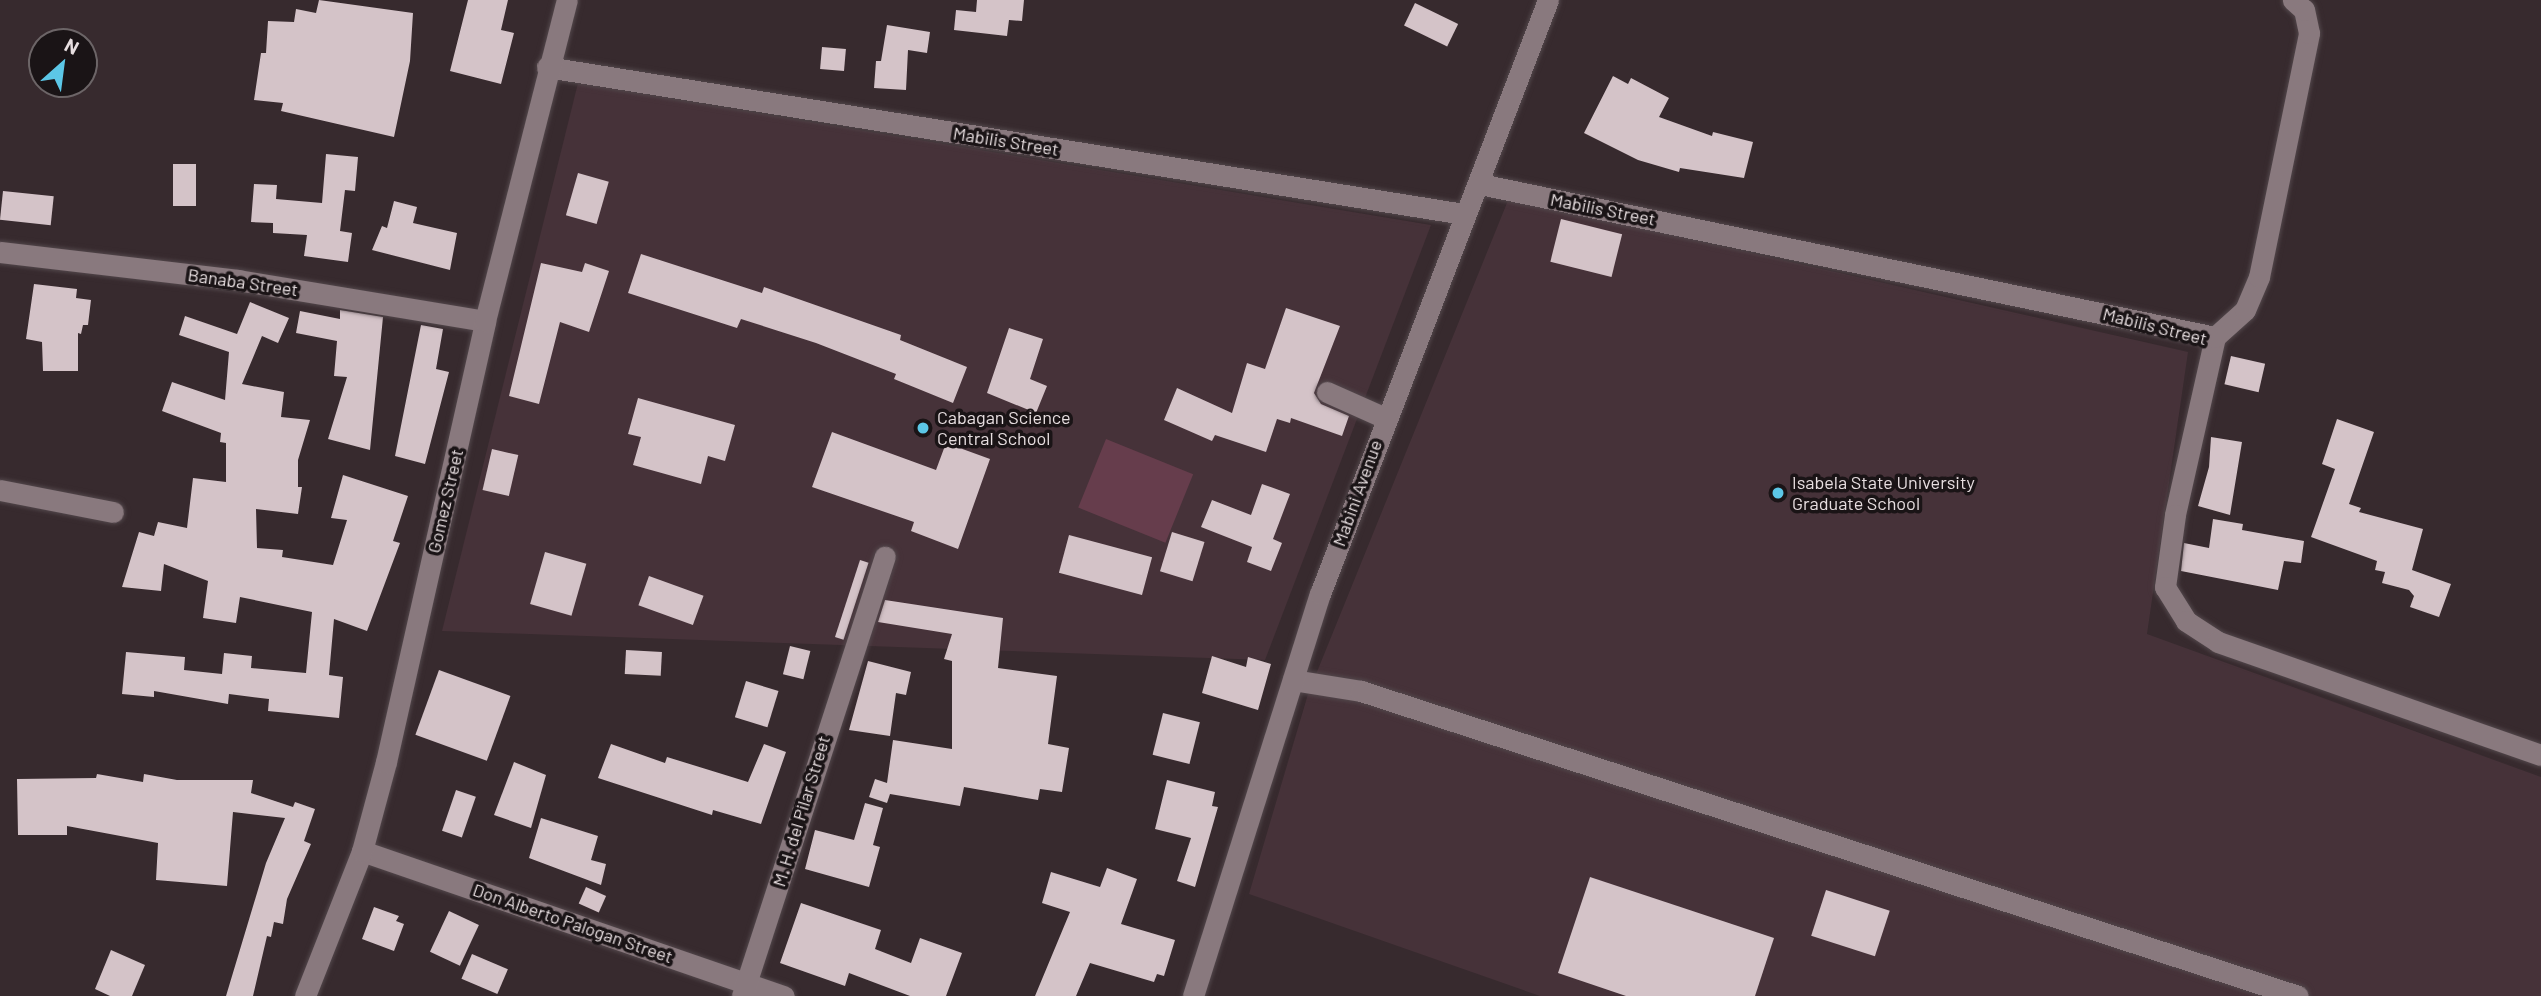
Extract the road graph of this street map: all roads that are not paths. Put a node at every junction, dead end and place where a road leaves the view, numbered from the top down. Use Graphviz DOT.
graph roads {
  1 [pos="567,0"];
  2 [pos="1548,0"];
  3 [pos="2293,0"];
  4 [pos="547,67"];
  5 [pos="1480,184"];
  6 [pos="1464,214"];
  7 [pos="0,252"];
  8 [pos="485,321"];
  9 [pos="2215,337"];
  10 [pos="1327,392"];
  11 [pos="1385,418"];
  12 [pos="0,490"];
  13 [pos="113,512"];
  14 [pos="885,557"];
  15 [pos="1293,680"];
  16 [pos="2541,755"];
  17 [pos="362,851"];
  18 [pos="745,989"];
  19 [pos="305,996"];
  20 [pos="784,996"];
  21 [pos="1193,996"];
  22 [pos="2298,996"];
  1 -- 4 [label="street, Gomez Street"];
  2 -- 5 [label="street, Mabini Avenue"];
  3 -- 9 [label="street"];
  4 -- 6 [label="street, Mabilis Street"];
  4 -- 8 [label="street, Gomez Street"];
  5 -- 6 [label="street, Mabini Avenue"];
  5 -- 9 [label="street, Mabilis Street"];
  6 -- 11 [label="street, Mabini Avenue"];
  7 -- 8 [label="street, Banaba Street"];
  8 -- 17 [label="street, Gomez Street"];
  9 -- 16 [label="street, Mabilis Street"];
  10 -- 11 [label="street"];
  11 -- 15 [label="street, Mabini Avenue"];
  12 -- 13 [label="street"];
  14 -- 18 [label="street, M. H. del Pilar Street"];
  15 -- 21 [label="street, Mabini Avenue"];
  15 -- 22 [label="street"];
  17 -- 18 [label="street, Don Alberto Palogan Street"];
  17 -- 19 [label="street, Gomez Street"];
  18 -- 20 [label="street, Don Alberto Palogan Street"];
}
